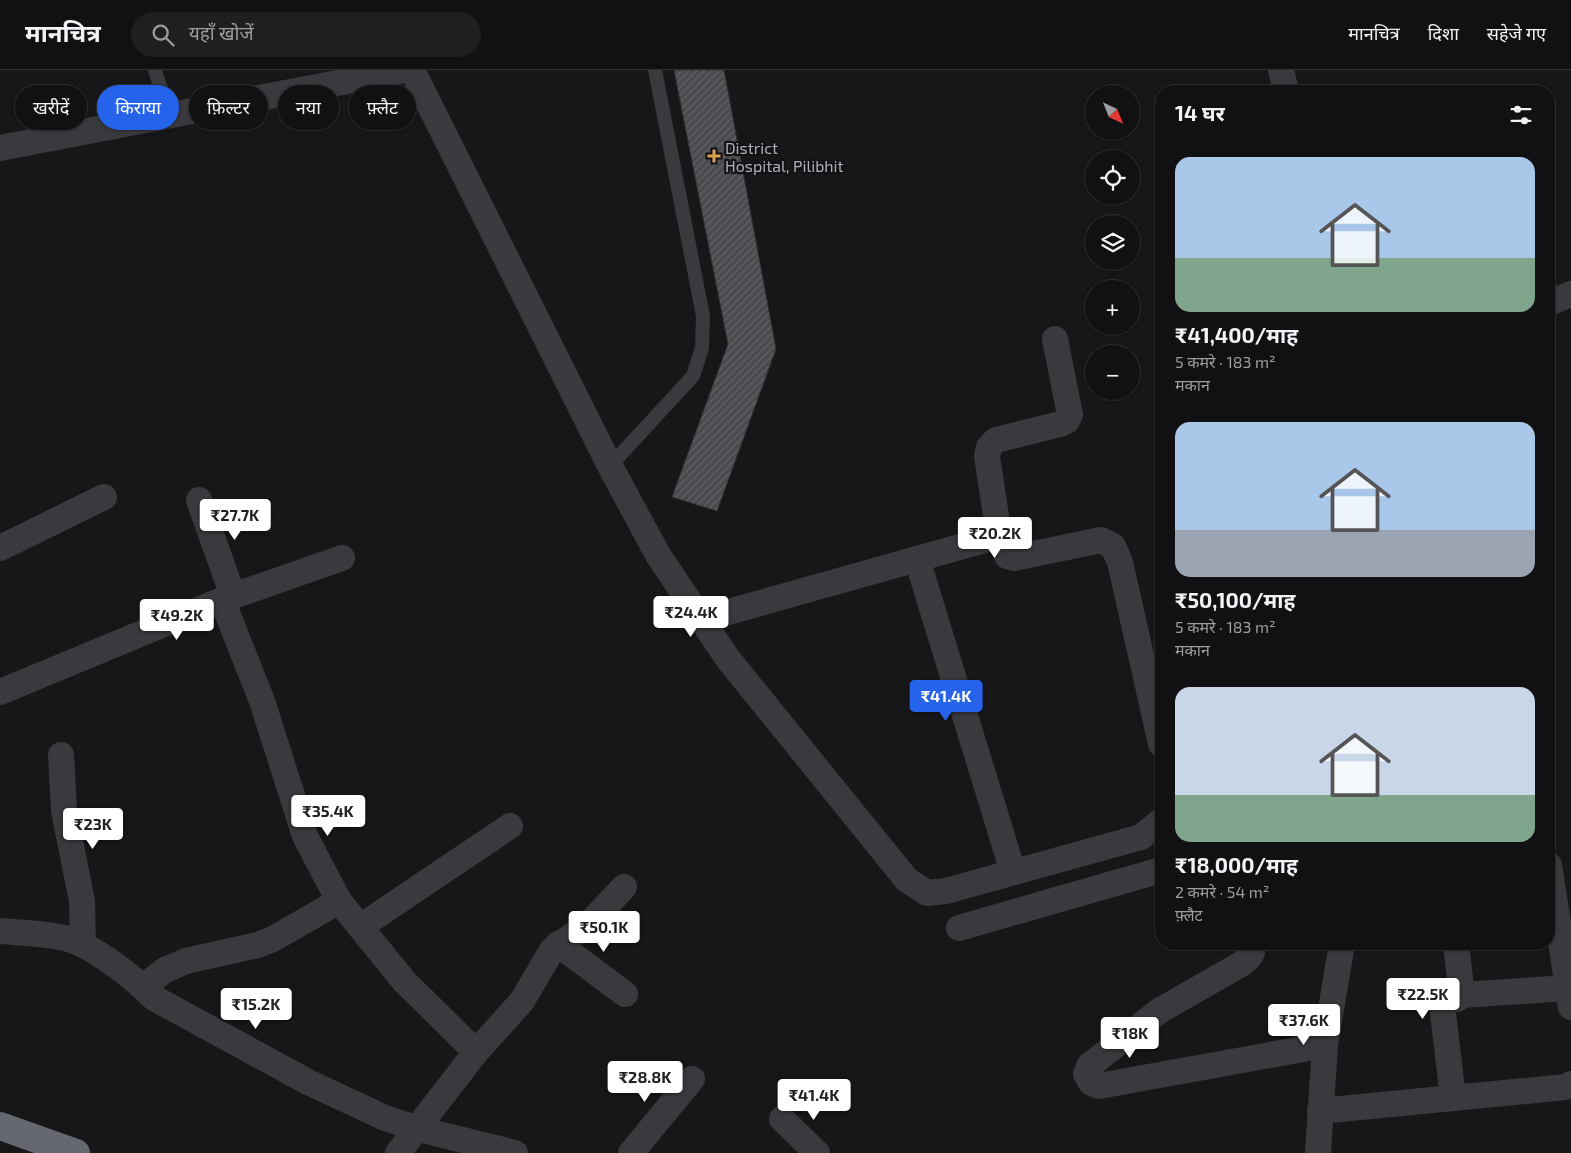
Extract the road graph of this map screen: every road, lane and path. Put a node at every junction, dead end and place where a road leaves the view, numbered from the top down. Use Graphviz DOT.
graph roads {
  1 [pos="155,70"];
  2 [pos="405,70"];
  3 [pos="412,70"];
  4 [pos="655,70"];
  5 [pos="1281,70"];
  6 [pos="160,85"];
  7 [pos="1285,85"];
  8 [pos="179,113"];
  9 [pos="97,129"];
  10 [pos="0,148"];
  11 [pos="1571,294"];
  12 [pos="1555,301"];
  13 [pos="1055,339"];
  14 [pos="610,466"];
  15 [pos="104,498"];
  16 [pos="199,500"];
  17 [pos="999,536"];
  18 [pos="0,548"];
  19 [pos="342,558"];
  20 [pos="917,560"];
  21 [pos="227,598"];
  22 [pos="703,619"];
  23 [pos="0,692"];
  24 [pos="1155,717"];
  25 [pos="61,755"];
  26 [pos="510,826"];
  27 [pos="1155,826"];
  28 [pos="1013,872"];
  29 [pos="1155,872"];
  30 [pos="624,886"];
  31 [pos="339,901"];
  32 [pos="1555,905"];
  33 [pos="360,927"];
  34 [pos="959,928"];
  35 [pos="0,931"];
  36 [pos="558,944"];
  37 [pos="83,945"];
  38 [pos="1253,950"];
  39 [pos="1341,950"];
  40 [pos="1457,950"];
  41 [pos="143,987"];
  42 [pos="625,994"];
  43 [pos="1462,995"];
  44 [pos="1569,997"];
  45 [pos="1325,1045"];
  46 [pos="476,1052"];
  47 [pos="692,1078"];
  48 [pos="1571,1084"];
  49 [pos="1453,1098"];
  50 [pos="1320,1111"];
  51 [pos="782,1119"];
  52 [pos="0,1126"];
  53 [pos="418,1129"];
  54 [pos="76,1153"];
  55 [pos="398,1153"];
  56 [pos="515,1153"];
  57 [pos="631,1153"];
  58 [pos="817,1153"];
  59 [pos="1318,1153"];
  1 -- 6 [label="lane"];
  2 -- 8 [label="street"];
  3 -- 14 [label="street"];
  4 -- 14 [label="lane"];
  5 -- 7 [label="street"];
  9 -- 10 [label="street"];
  11 -- 12 [label="street"];
  13 -- 17 [label="street"];
  14 -- 22 [label="street"];
  15 -- 18 [label="street"];
  16 -- 21 [label="street"];
  17 -- 20 [label="street"];
  17 -- 24 [label="street"];
  19 -- 21 [label="street"];
  20 -- 22 [label="street"];
  20 -- 28 [label="street"];
  21 -- 23 [label="street"];
  21 -- 31 [label="street"];
  22 -- 28 [label="street"];
  25 -- 37 [label="street"];
  26 -- 33 [label="street"];
  27 -- 28 [label="street"];
  29 -- 34 [label="street"];
  30 -- 36 [label="street"];
  31 -- 33 [label="street"];
  31 -- 41 [label="street"];
  32 -- 44 [label="street"];
  33 -- 46 [label="street"];
  35 -- 37 [label="street"];
  36 -- 42 [label="street"];
  36 -- 46 [label="street"];
  37 -- 41 [label="street"];
  38 -- 45 [label="street"];
  39 -- 45 [label="street"];
  40 -- 43 [label="street"];
  41 -- 53 [label="street"];
  43 -- 44 [label="street"];
  43 -- 49 [label="street"];
  45 -- 50 [label="street"];
  46 -- 53 [label="street"];
  47 -- 57 [label="street"];
  48 -- 49 [label="street"];
  49 -- 50 [label="street"];
  50 -- 59 [label="street"];
  51 -- 58 [label="street"];
  52 -- 54 [label="highway"];
  53 -- 55 [label="street"];
  53 -- 56 [label="street"];
}
